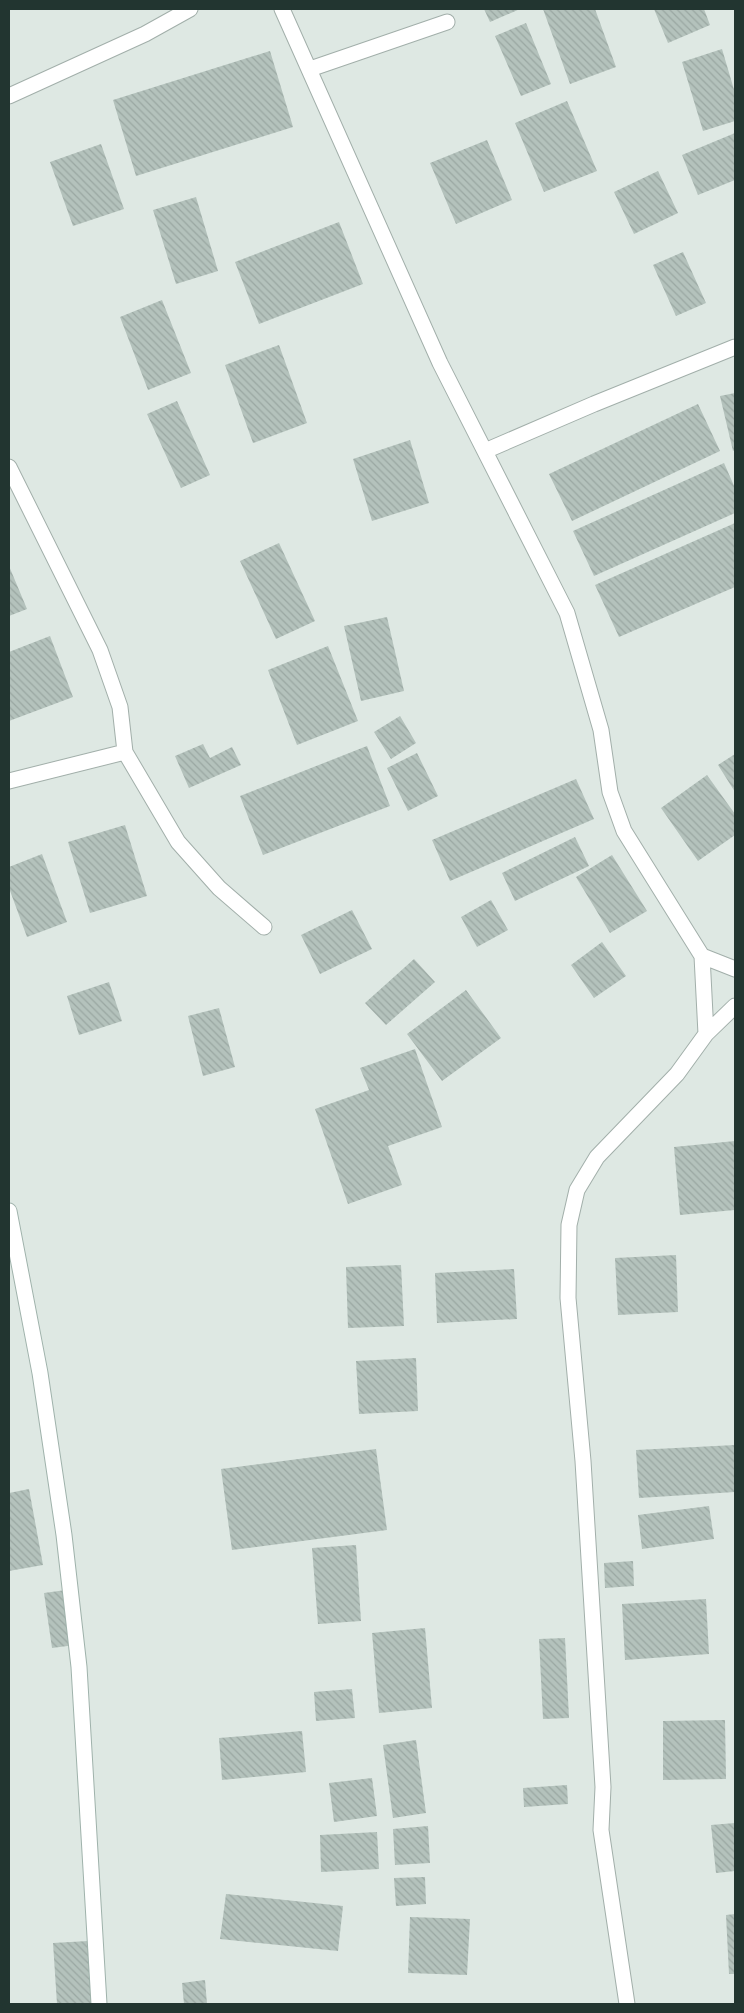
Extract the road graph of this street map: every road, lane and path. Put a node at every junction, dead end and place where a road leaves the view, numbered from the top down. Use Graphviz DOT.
graph roads {
  1 [pos="190,9"];
  2 [pos="282,9"];
  3 [pos="447,22"];
  4 [pos="310,69"];
  5 [pos="9,96"];
  6 [pos="735,347"];
  7 [pos="485,451"];
  8 [pos="9,467"];
  9 [pos="125,752"];
  10 [pos="9,781"];
  11 [pos="264,927"];
  12 [pos="702,956"];
  13 [pos="735,969"];
  14 [pos="735,1006"];
  15 [pos="706,1034"];
  16 [pos="9,1210"];
  17 [pos="99,2004"];
  18 [pos="626,2004"];
  1 -- 5 [label="street"];
  2 -- 4 [label="street"];
  3 -- 4 [label="street"];
  4 -- 7 [label="street"];
  6 -- 7 [label="street"];
  7 -- 12 [label="street"];
  8 -- 9 [label="street"];
  9 -- 10 [label="street"];
  9 -- 11 [label="street"];
  12 -- 13 [label="street"];
  12 -- 15 [label="street"];
  14 -- 15 [label="street"];
  15 -- 18 [label="street"];
  16 -- 17 [label="street"];
}
